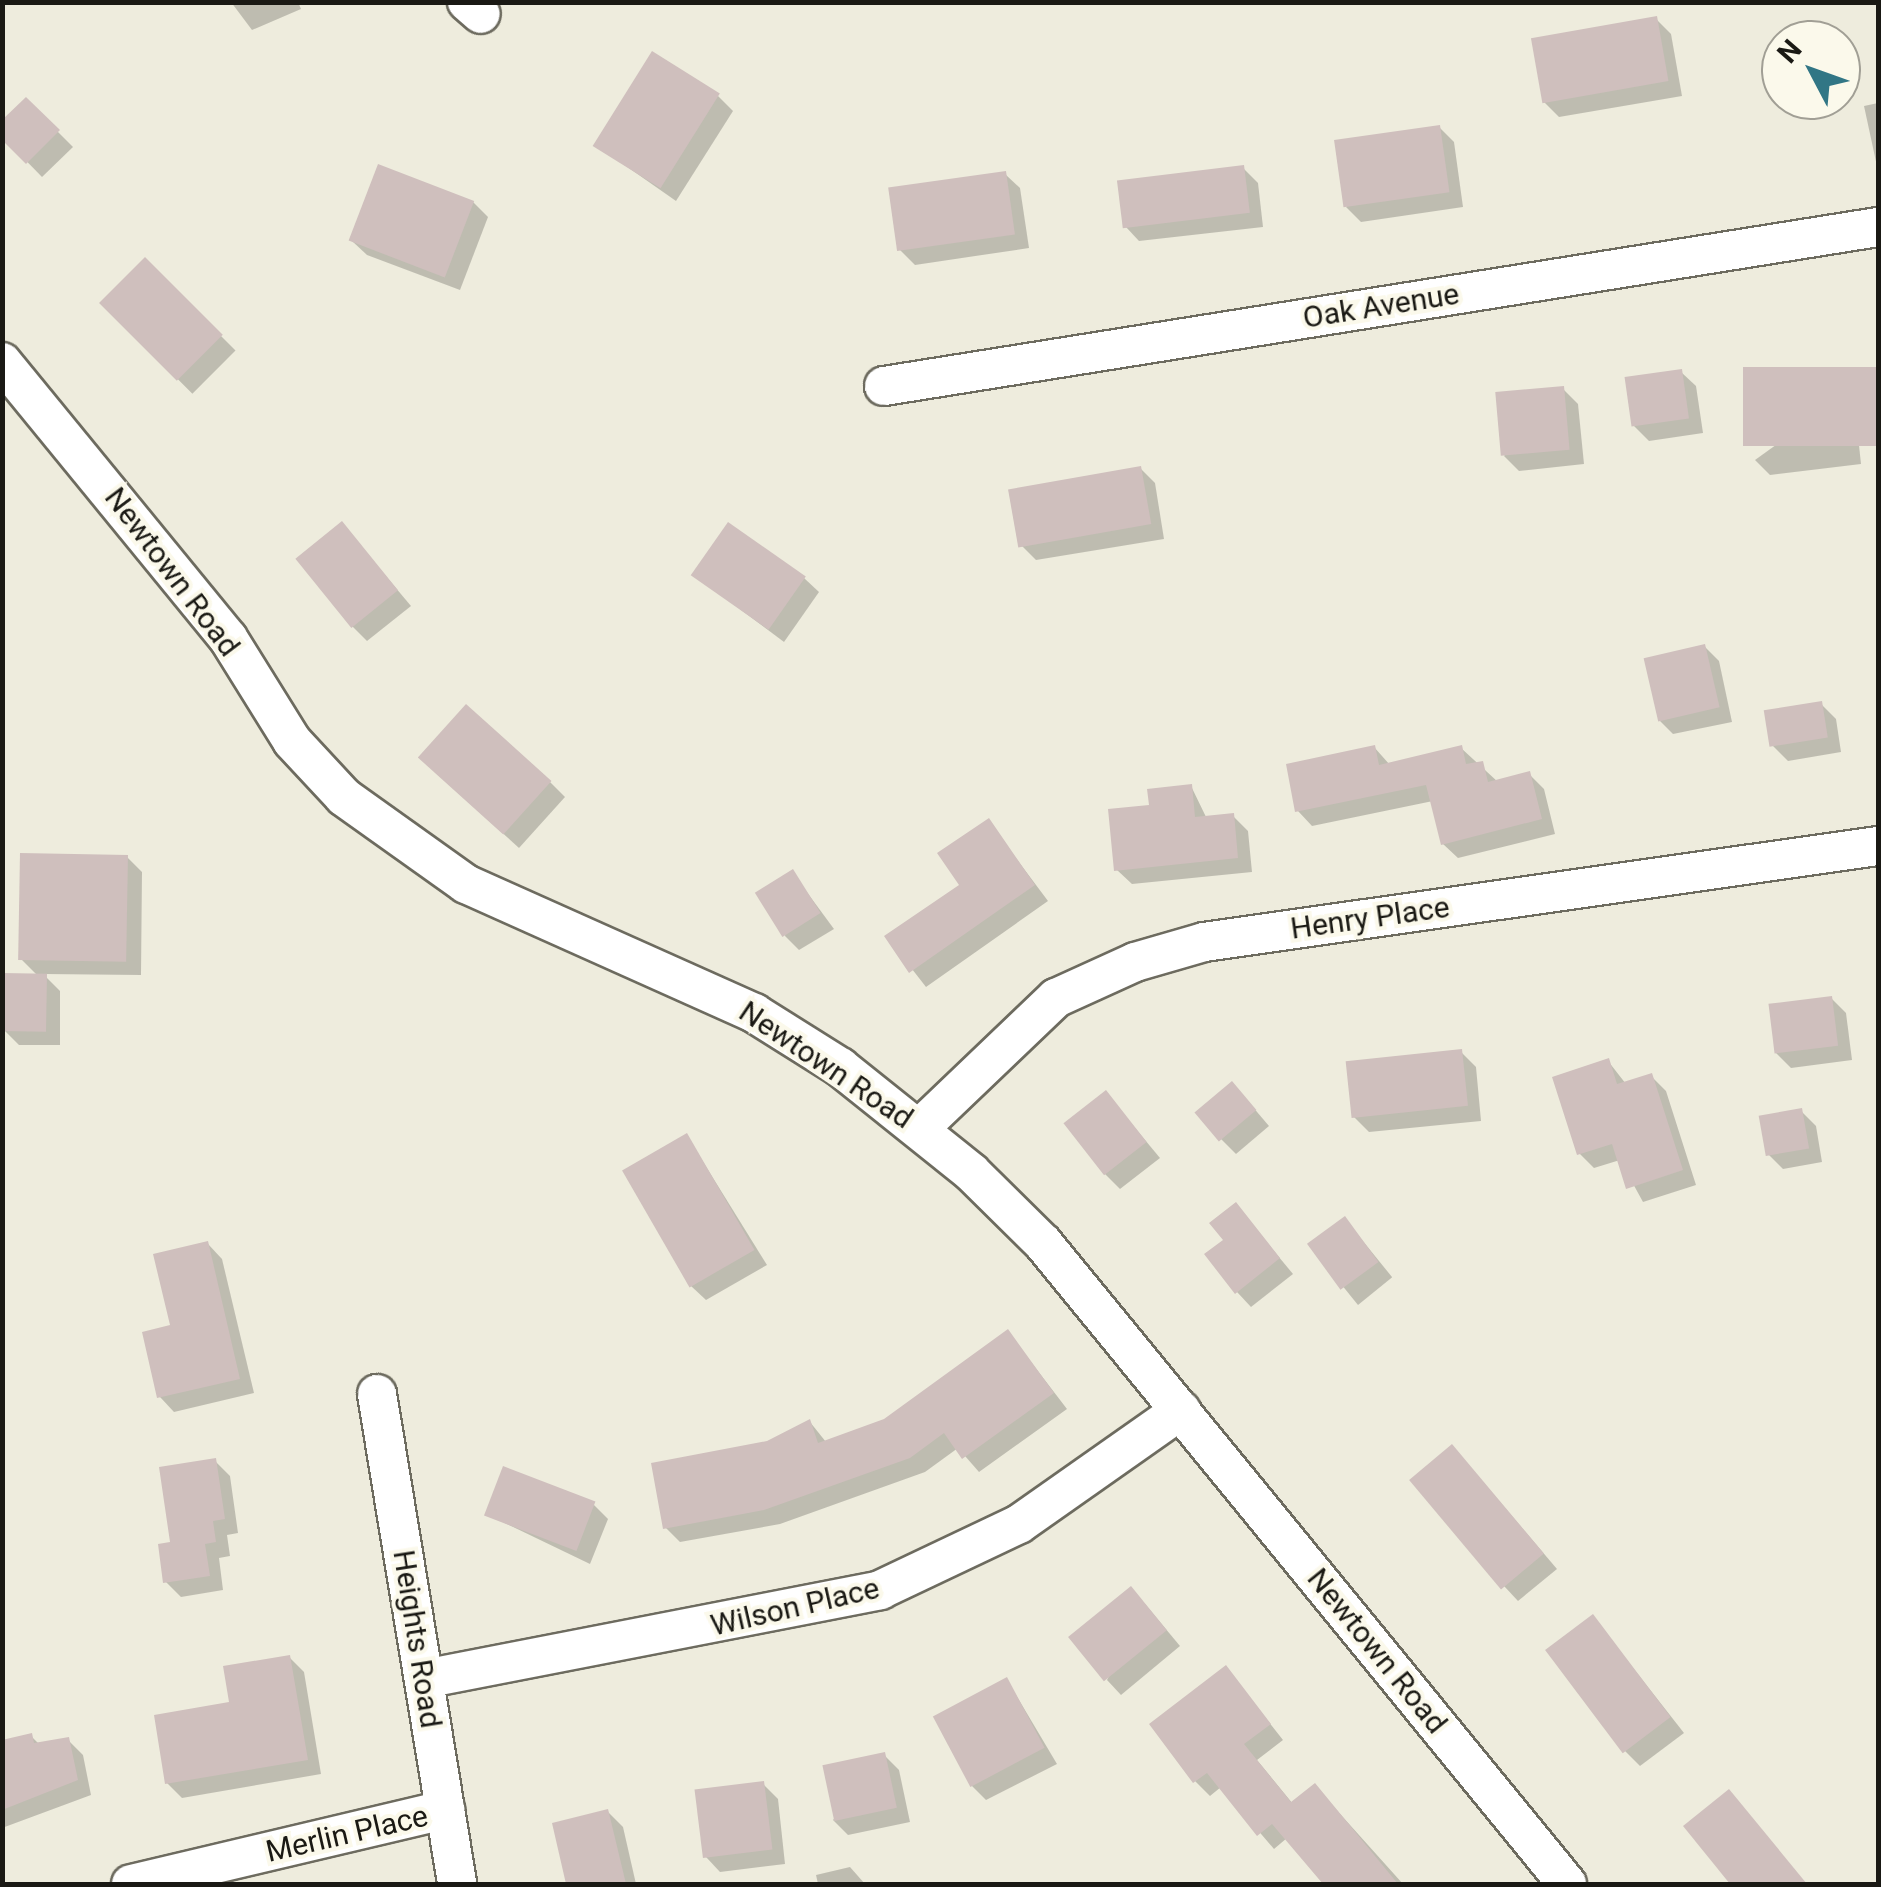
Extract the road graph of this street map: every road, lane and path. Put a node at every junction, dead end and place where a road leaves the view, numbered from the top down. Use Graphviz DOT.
graph roads {
  1 [pos="1878,227"];
  2 [pos="2,362"];
  3 [pos="884,386"];
  4 [pos="1878,846"];
  5 [pos="920,1127"];
  6 [pos="377,1394"];
  7 [pos="1181,1410"];
  8 [pos="424,1679"];
  9 [pos="446,1810"];
  10 [pos="1564,1883"];
  11 [pos="131,1884"];
  12 [pos="457,1884"];
  1 -- 3 [label="street, Oak Avenue"];
  2 -- 5 [label="street, Newtown Road"];
  4 -- 5 [label="street, Henry Place"];
  5 -- 7 [label="street, Newtown Road"];
  6 -- 8 [label="street, Heights Road"];
  7 -- 8 [label="street, Wilson Place"];
  7 -- 10 [label="street, Newtown Road"];
  8 -- 9 [label="street, Heights Road"];
  9 -- 11 [label="street, Merlin Place"];
  9 -- 12 [label="street, Heights Road"];
}
